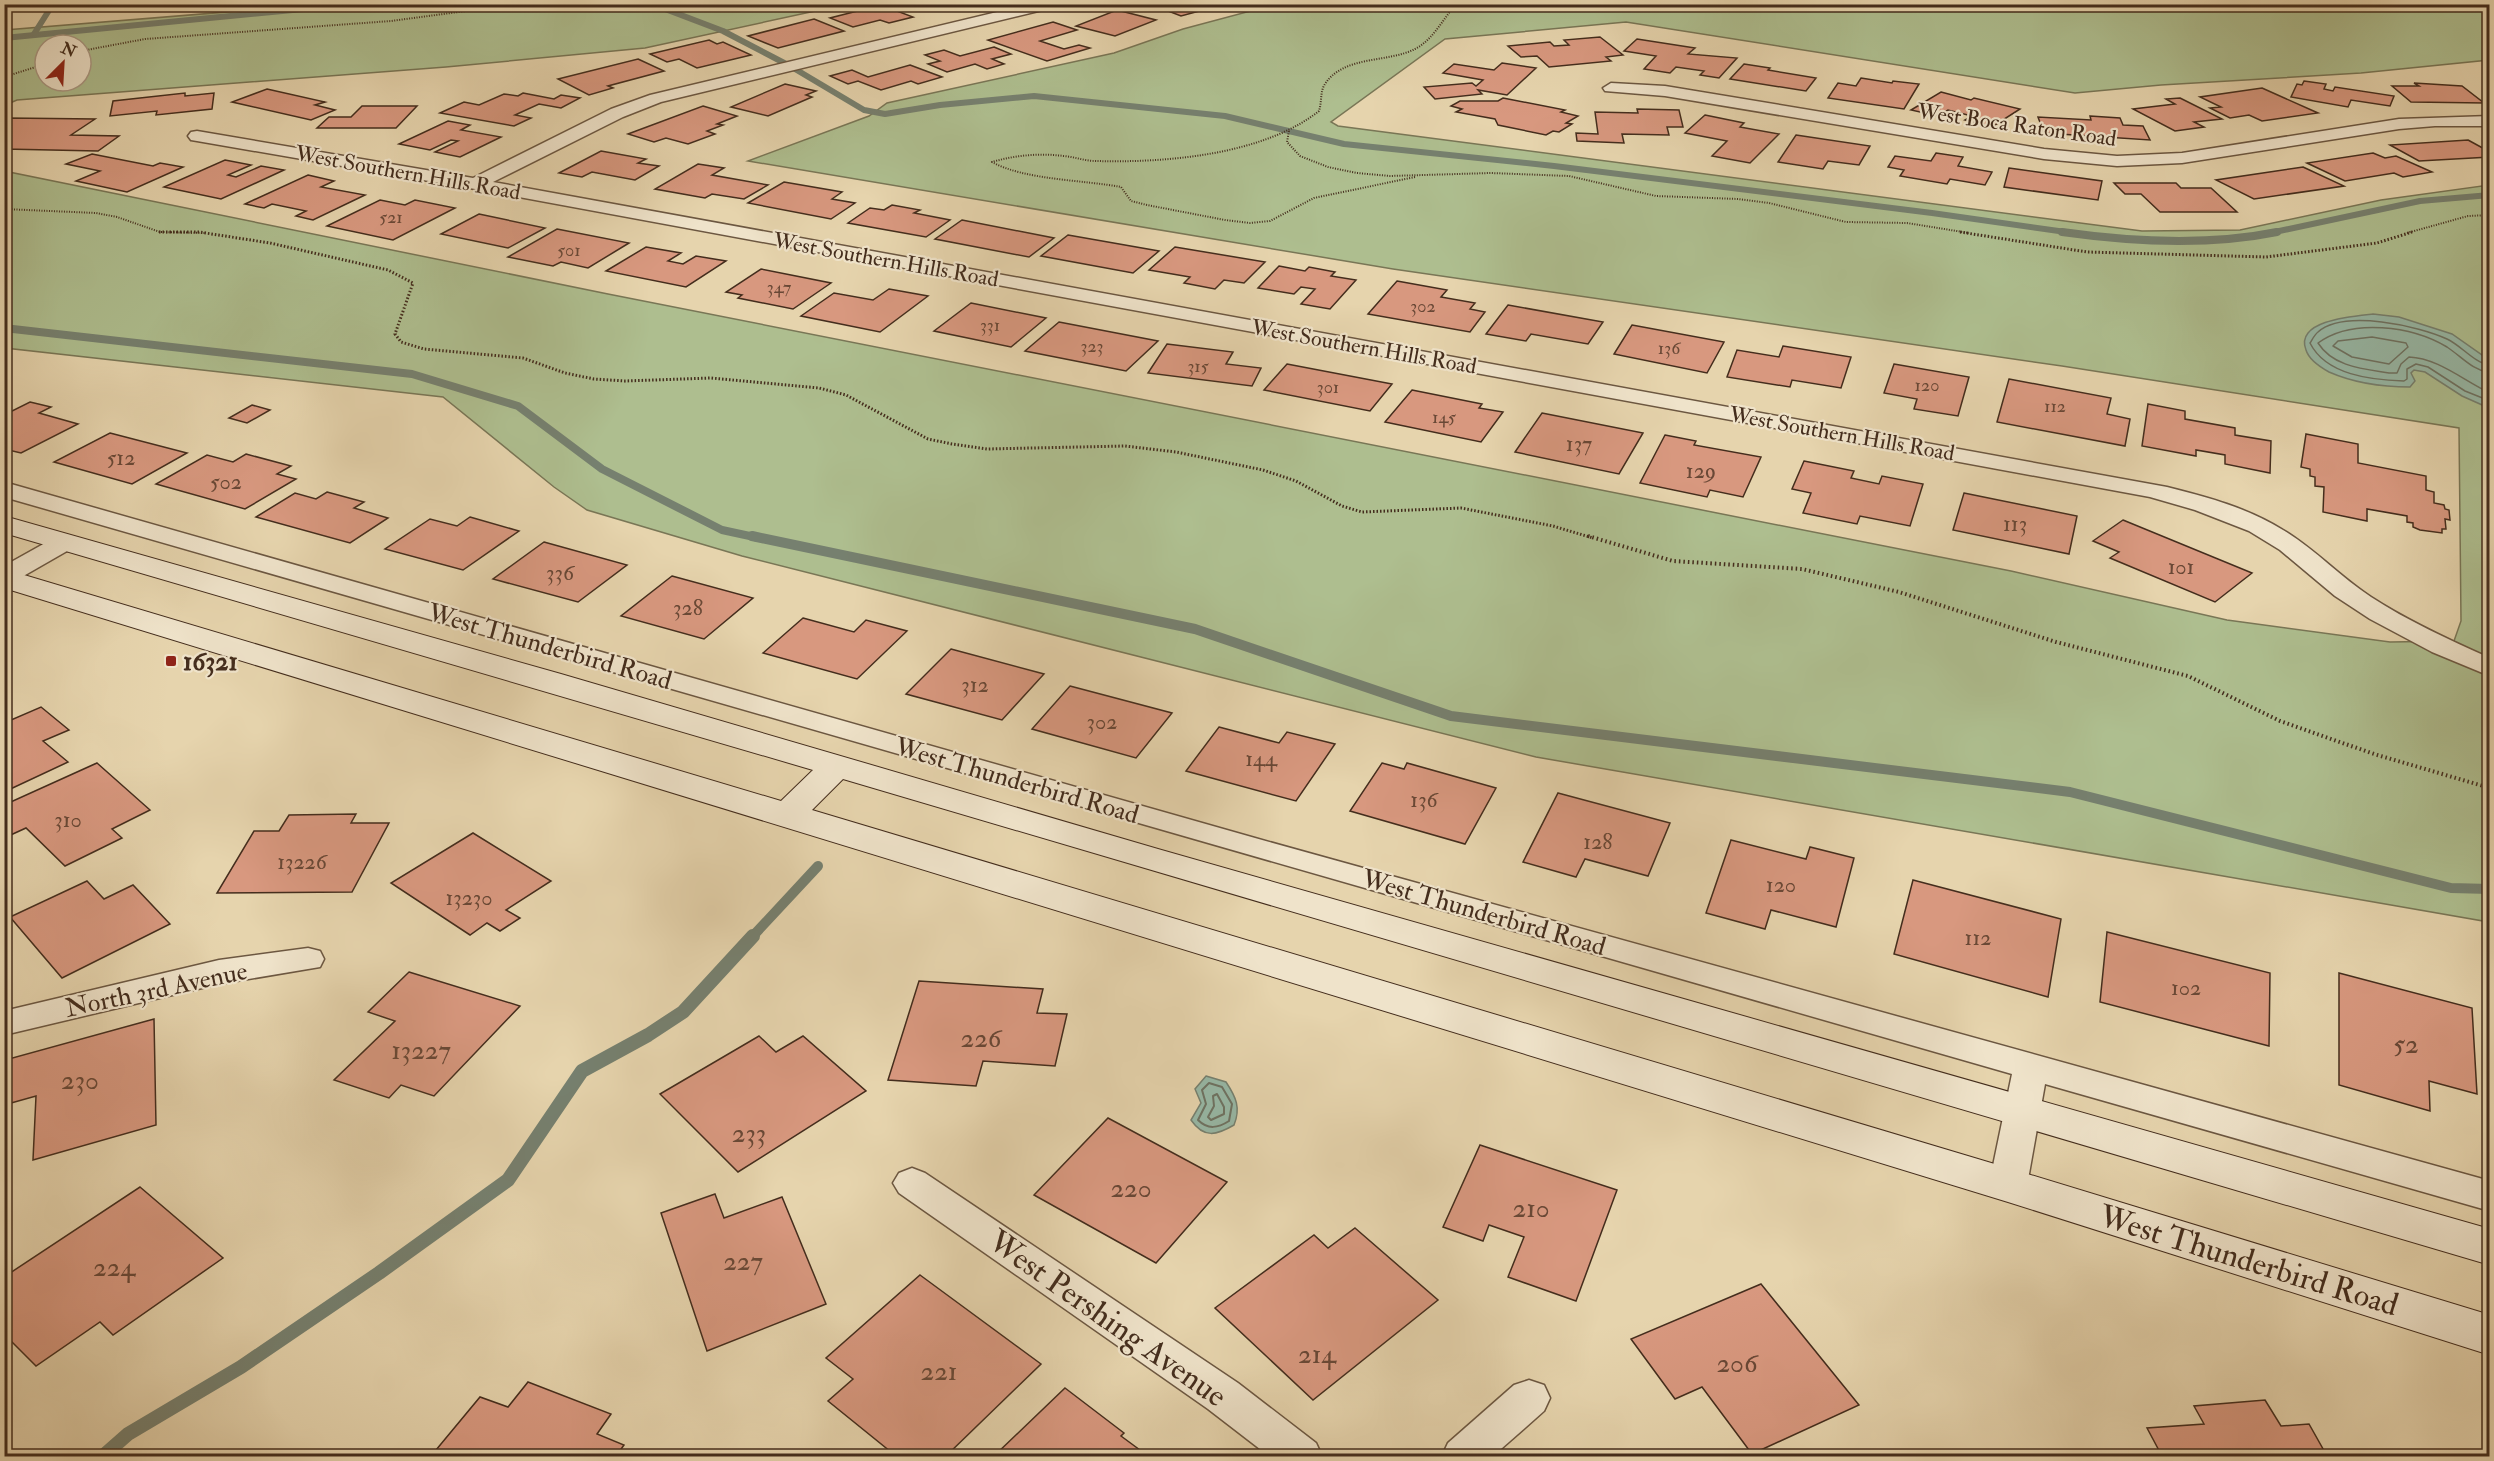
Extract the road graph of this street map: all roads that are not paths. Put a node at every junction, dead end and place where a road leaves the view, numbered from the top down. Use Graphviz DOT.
graph roads {
  1 [pos="1051,4"];
  2 [pos="1611,88"];
  3 [pos="2490,122"];
  4 [pos="197,136"];
  5 [pos="476,184"];
  6 [pos="4,489"];
  7 [pos="4,524"];
  8 [pos="65,542"];
  9 [pos="4,578"];
  10 [pos="2490,669"];
  11 [pos="837,766"];
  12 [pos="788,815"];
  13 [pos="308,959"];
  14 [pos="4,1023"];
  15 [pos="2031,1066"];
  16 [pos="2022,1110"];
  17 [pos="912,1183"];
  18 [pos="2008,1185"];
  19 [pos="2490,1196"];
  20 [pos="2490,1247"];
  21 [pos="2490,1335"];
  22 [pos="1529,1398"];
  23 [pos="1301,1456"];
  24 [pos="1463,1456"];
  1 -- 5 [label="street"];
  2 -- 3 [label="street, West Boca Raton Road"];
  4 -- 5 [label="street, West Southern Hills Road"];
  5 -- 10 [label="street, West Southern Hills Road"];
  6 -- 15 [label="street, West Thunderbird Road"];
  7 -- 8 [label="main road, West Thunderbird Road"];
  8 -- 9 [label="street"];
  8 -- 11 [label="main road, West Thunderbird Road"];
  9 -- 12 [label="main road, West Thunderbird Road"];
  11 -- 12 [label="main road"];
  11 -- 16 [label="main road, West Thunderbird Road"];
  12 -- 18 [label="main road, West Thunderbird Road"];
  13 -- 14 [label="street, North 3rd Avenue"];
  15 -- 16 [label="street"];
  15 -- 19 [label="street, West Thunderbird Road"];
  16 -- 18 [label="street"];
  16 -- 20 [label="main road, West Thunderbird Road"];
  17 -- 23 [label="street, West Pershing Avenue"];
  18 -- 21 [label="main road, West Thunderbird Road"];
  22 -- 24 [label="street"];
}
